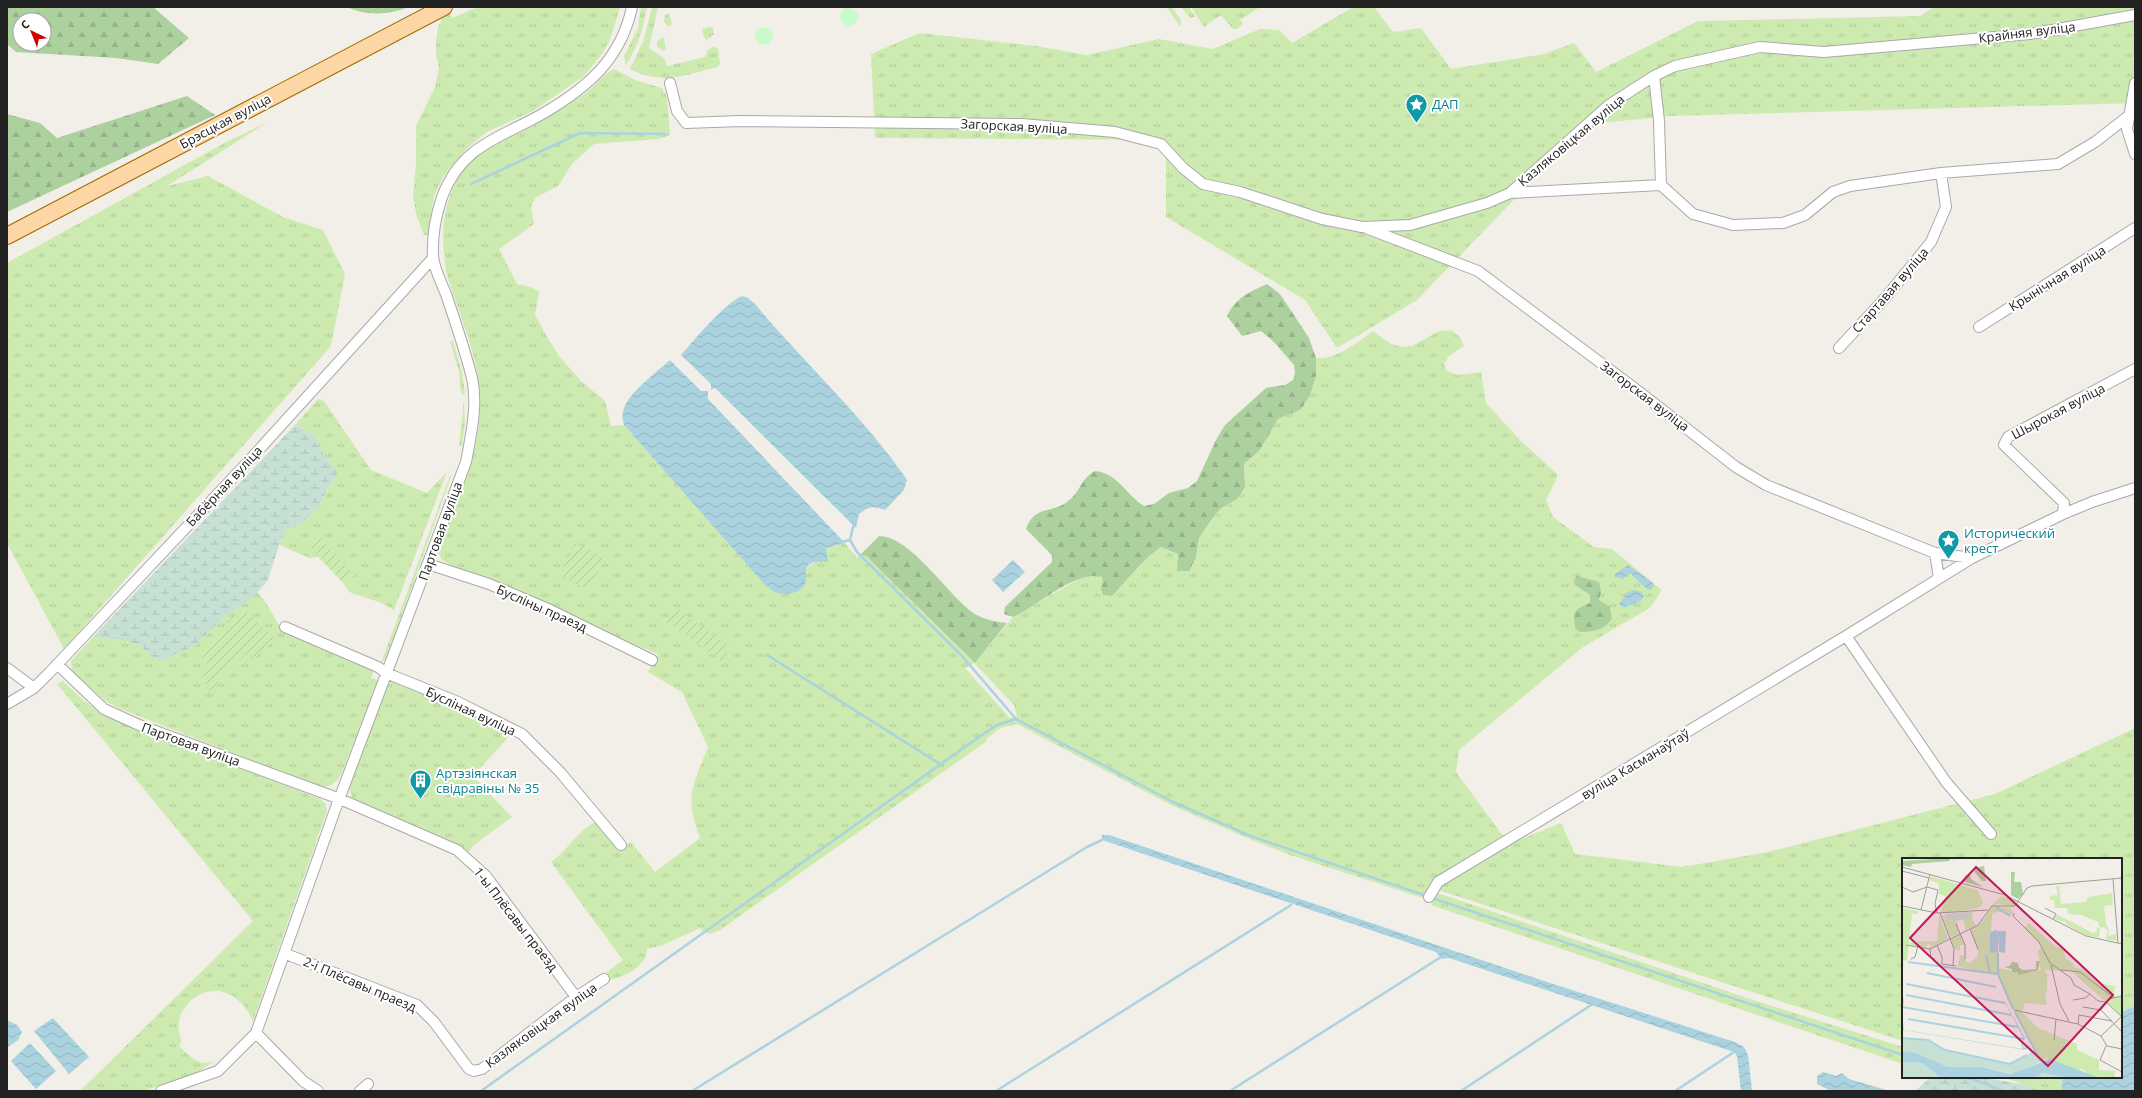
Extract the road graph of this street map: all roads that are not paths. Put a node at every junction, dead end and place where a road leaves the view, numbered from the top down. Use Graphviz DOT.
graph roads {
  1 [pos="444,7"];
  2 [pos="632,7"];
  3 [pos="2135,15"];
  4 [pos="1917,44"];
  5 [pos="1654,76"];
  6 [pos="670,83"];
  7 [pos="2135,83"];
  8 [pos="2133,114"];
  9 [pos="2135,154"];
  10 [pos="1941,174"];
  11 [pos="1661,185"];
  12 [pos="1510,193"];
  13 [pos="1362,227"];
  14 [pos="2135,228"];
  15 [pos="7,236"];
  16 [pos="433,258"];
  17 [pos="1979,327"];
  18 [pos="1839,348"];
  19 [pos="2135,369"];
  20 [pos="2135,488"];
  21 [pos="2063,514"];
  22 [pos="1936,553"];
  23 [pos="1972,558"];
  24 [pos="428,564"];
  25 [pos="1939,578"];
  26 [pos="284,628"];
  27 [pos="1846,636"];
  28 [pos="652,660"];
  29 [pos="57,664"];
  30 [pos="7,668"];
  31 [pos="386,673"];
  32 [pos="34,688"];
  33 [pos="7,704"];
  34 [pos="340,799"];
  35 [pos="1991,834"];
  36 [pos="621,845"];
  37 [pos="1429,897"];
  38 [pos="286,954"];
  39 [pos="604,979"];
  40 [pos="576,997"];
  41 [pos="256,1033"];
  42 [pos="446,1037"];
  43 [pos="368,1084"];
  44 [pos="161,1091"];
  45 [pos="318,1091"];
  46 [pos="360,1091"];
  1 -- 15 [label="main road, Брэсцкая вуліца"];
  2 -- 16 [label="street"];
  3 -- 4 [label="street, Крайняя вуліца"];
  4 -- 5 [label="street, Казляковіцкая вуліца"];
  5 -- 11 [label="street"];
  5 -- 12 [label="street, Казляковіцкая вуліца"];
  6 -- 13 [label="street, Загорская вуліца"];
  7 -- 8 [label="street"];
  8 -- 9 [label="street"];
  8 -- 10 [label="street"];
  10 -- 11 [label="street"];
  10 -- 18 [label="street, Стартавая вуліца"];
  11 -- 12 [label="street, Загорская вуліца"];
  12 -- 13 [label="street, Загорская вуліца"];
  13 -- 22 [label="street, Загорская вуліца"];
  14 -- 17 [label="street, Крынічная вуліца"];
  16 -- 24 [label="street, Партовая вуліца"];
  16 -- 29 [label="street, Бабёрная вуліца"];
  19 -- 21 [label="street, Шырокая вуліца"];
  20 -- 21 [label="street, вуліца Касманаўтаў"];
  21 -- 23 [label="street, вуліца Касманаўтаў"];
  22 -- 23 [label="street, Загорская вуліца"];
  22 -- 25 [label="street"];
  23 -- 25 [label="street, вуліца Касманаўтаў"];
  24 -- 28 [label="street, Бусліны праезд"];
  24 -- 31 [label="street, Партовая вуліца"];
  25 -- 27 [label="street, вуліца Касманаўтаў"];
  26 -- 31 [label="street, Бусліная вуліца"];
  27 -- 35 [label="street"];
  27 -- 37 [label="street, вуліца Касманаўтаў"];
  29 -- 32 [label="street, Бабёрная вуліца"];
  29 -- 34 [label="street, Партовая вуліца"];
  30 -- 32 [label="street"];
  31 -- 34 [label="street, Партовая вуліца"];
  31 -- 36 [label="street, Бусліная вуліца"];
  32 -- 33 [label="street, Бабёрная вуліца"];
  34 -- 38 [label="street, Партовая вуліца"];
  34 -- 40 [label="street, 1-ы Плёсавы праезд"];
  38 -- 41 [label="street, Партовая вуліца"];
  38 -- 42 [label="street, 2-і Плёсавы праезд"];
  39 -- 40 [label="street, Казляковіцкая вуліца"];
  40 -- 42 [label="street, Казляковіцкая вуліца"];
  41 -- 44 [label="street, Партовая вуліца"];
  41 -- 45 [label="street"];
  43 -- 46 [label="street"];
}
